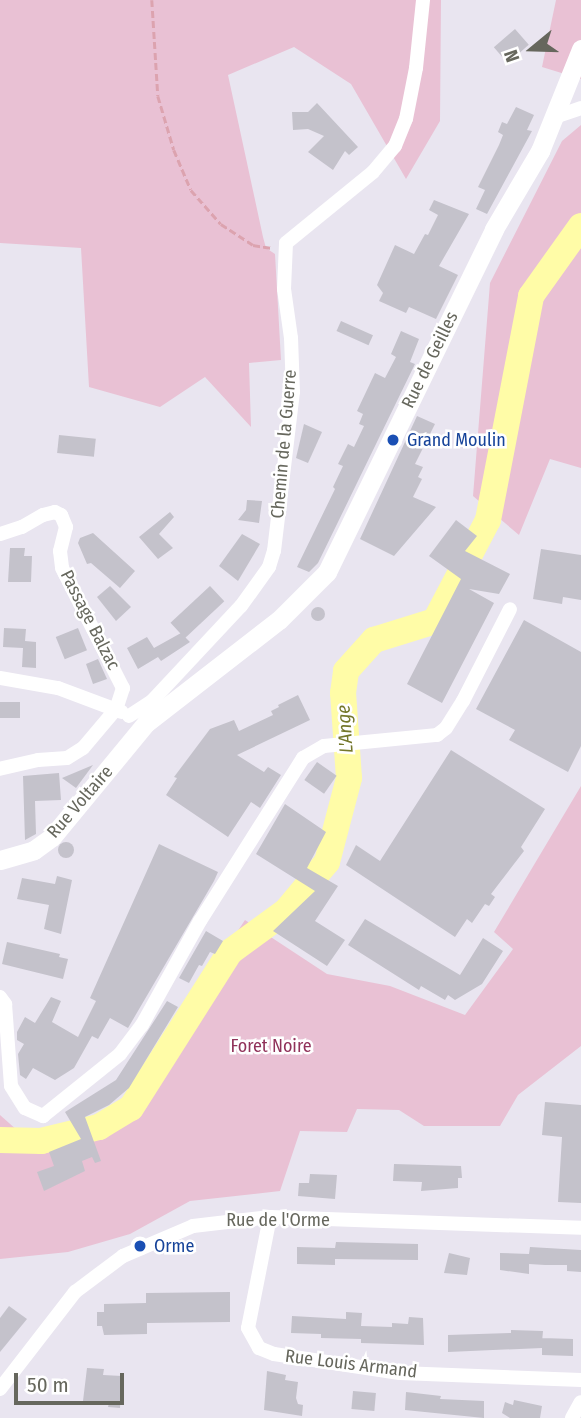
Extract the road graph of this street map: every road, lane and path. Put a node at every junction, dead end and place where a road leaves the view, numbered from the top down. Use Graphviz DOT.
graph roads {
  1 [pos="152,0"];
  2 [pos="423,0"];
  3 [pos="581,49"];
  4 [pos="579,108"];
  5 [pos="555,117"];
  6 [pos="286,248"];
  7 [pos="0,534"];
  8 [pos="510,610"];
  9 [pos="0,678"];
  10 [pos="130,716"];
  11 [pos="0,769"];
  12 [pos="0,860"];
  13 [pos="0,997"];
  14 [pos="270,1217"];
  15 [pos="581,1228"];
  16 [pos="581,1380"];
  17 [pos="0,1389"];
  18 [pos="581,1402"];
  19 [pos="572,1418"];
  1 -- 6 [label="path"];
  2 -- 6 [label="street"];
  3 -- 5 [label="street, Rue de Geilles"];
  4 -- 5 [label="street"];
  5 -- 10 [label="street, Rue de Geilles"];
  6 -- 10 [label="street, Chemin de la Guerre"];
  7 -- 10 [label="street, Passage Balzac"];
  8 -- 13 [label="street"];
  9 -- 10 [label="street"];
  10 -- 11 [label="street, Chemin de la Guerre"];
  10 -- 12 [label="street, Rue Voltaire"];
  14 -- 15 [label="street, Rue de l'Orme"];
  14 -- 16 [label="street, Rue Louis Armand"];
  14 -- 17 [label="street, Rue de l'Orme"];
  18 -- 19 [label="street"];
}
